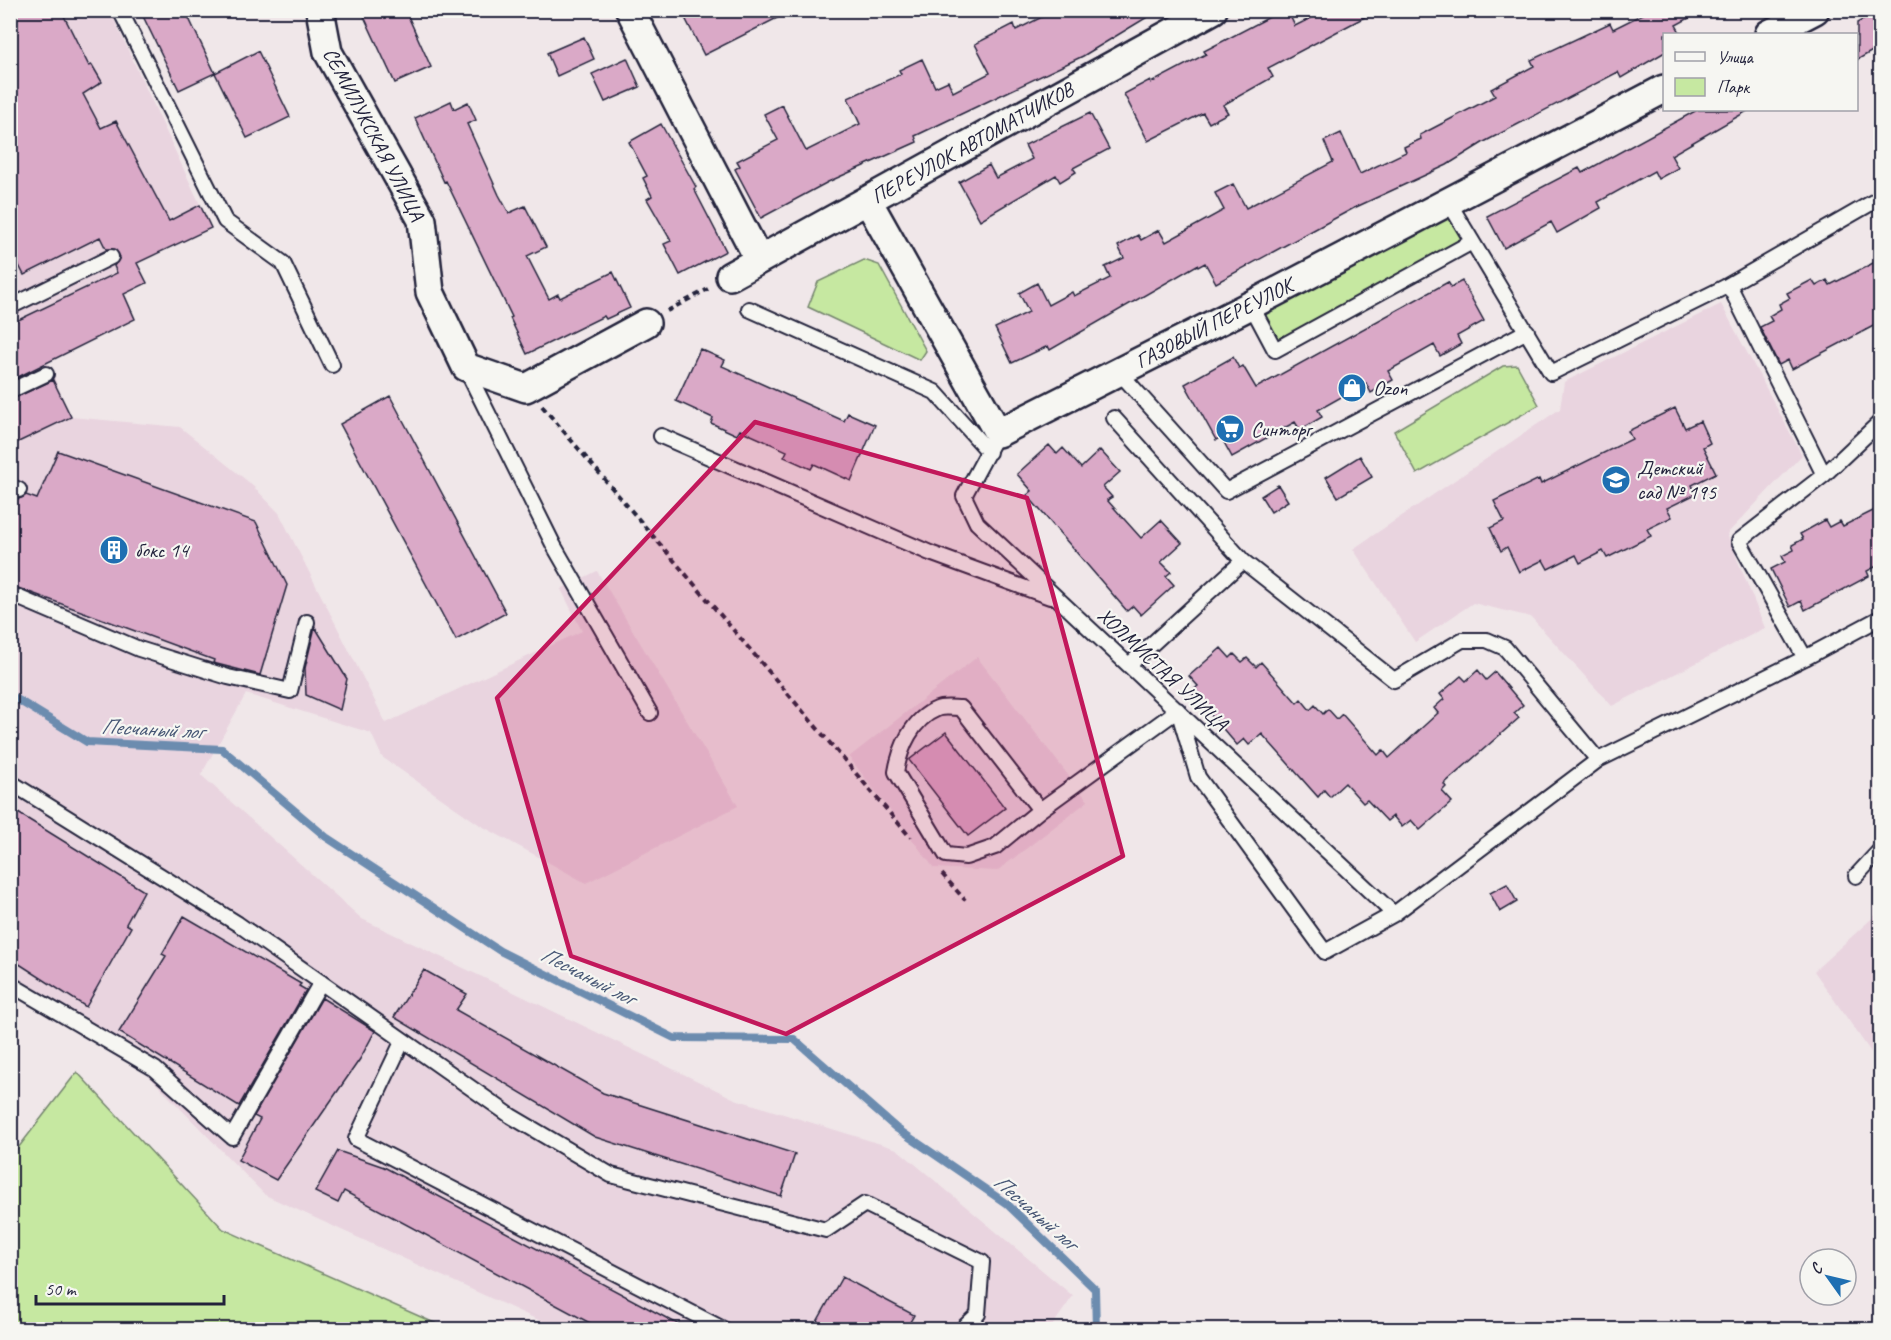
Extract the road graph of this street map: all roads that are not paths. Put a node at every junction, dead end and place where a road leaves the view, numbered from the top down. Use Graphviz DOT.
graph roads {
  1 [pos="120,10"];
  2 [pos="320,10"];
  3 [pos="630,10"];
  4 [pos="1815,10"];
  5 [pos="1212,11"];
  6 [pos="1771,33"];
  7 [pos="1663,90"];
  8 [pos="1881,198"];
  9 [pos="868,201"];
  10 [pos="1448,201"];
  11 [pos="1472,242"];
  12 [pos="111,257"];
  13 [pos="759,260"];
  14 [pos="730,276"];
  15 [pos="1730,285"];
  16 [pos="1251,305"];
  17 [pos="10,307"];
  18 [pos="749,309"];
  19 [pos="646,323"];
  20 [pos="1527,331"];
  21 [pos="332,365"];
  22 [pos="466,367"];
  23 [pos="1119,372"];
  24 [pos="46,374"];
  25 [pos="10,391"];
  26 [pos="1114,418"];
  27 [pos="1881,422"];
  28 [pos="661,436"];
  29 [pos="994,442"];
  30 [pos="1824,475"];
  31 [pos="1243,561"];
  32 [pos="10,594"];
  33 [pos="1057,600"];
  34 [pos="1881,618"];
  35 [pos="307,622"];
  36 [pos="1805,658"];
  37 [pos="1129,665"];
  38 [pos="1178,710"];
  39 [pos="650,713"];
  40 [pos="1598,760"];
  41 [pos="10,782"];
  42 [pos="1040,810"];
  43 [pos="1881,850"];
  44 [pos="1856,876"];
  45 [pos="1394,914"];
  46 [pos="321,982"];
  47 [pos="10,984"];
  48 [pos="403,1040"];
  49 [pos="724,1329"];
  50 [pos="961,1329"];
  1 -- 21 [label="lane"];
  2 -- 22 [label="street, СЕМИЛУКСКАЯ УЛИЦА"];
  3 -- 13 [label="street"];
  4 -- 6 [label="street"];
  5 -- 9 [label="street, ПЕРЕУЛОК АВТОМАТЧИКОВ"];
  7 -- 10 [label="street, ГАЗОВЫЙ ПЕРЕУЛОК"];
  8 -- 15 [label="lane"];
  9 -- 13 [label="street, ПЕРЕУЛОК АВТОМАТЧИКОВ"];
  9 -- 29 [label="street"];
  10 -- 11 [label="lane"];
  10 -- 16 [label="street, ГАЗОВЫЙ ПЕРЕУЛОК"];
  11 -- 16 [label="lane"];
  11 -- 20 [label="lane"];
  12 -- 17 [label="lane"];
  13 -- 14 [label="street, ПЕРЕУЛОК АВТОМАТЧИКОВ"];
  15 -- 20 [label="lane"];
  15 -- 30 [label="lane"];
  16 -- 23 [label="street, ГАЗОВЫЙ ПЕРЕУЛОК"];
  18 -- 29 [label="lane"];
  19 -- 22 [label="street"];
  20 -- 23 [label="lane"];
  22 -- 39 [label="lane"];
  23 -- 29 [label="street, ГАЗОВЫЙ ПЕРЕУЛОК"];
  24 -- 25 [label="lane"];
  26 -- 31 [label="lane"];
  27 -- 30 [label="lane"];
  28 -- 33 [label="lane"];
  29 -- 33 [label="lane, ХОЛМИСТАЯ УЛИЦА"];
  30 -- 36 [label="lane"];
  31 -- 37 [label="lane"];
  31 -- 40 [label="lane"];
  32 -- 35 [label="lane"];
  33 -- 37 [label="lane, ХОЛМИСТАЯ УЛИЦА"];
  34 -- 36 [label="lane"];
  36 -- 40 [label="lane"];
  37 -- 38 [label="lane, ХОЛМИСТАЯ УЛИЦА"];
  38 -- 42 [label="lane"];
  38 -- 45 [label="lane, ХОЛМИСТАЯ УЛИЦА"];
  38 -- 45 [label="lane"];
  40 -- 45 [label="lane"];
  41 -- 46 [label="lane"];
  42 -- 42 [label="lane"];
  43 -- 44 [label="lane"];
  46 -- 47 [label="lane"];
  46 -- 48 [label="lane"];
  48 -- 49 [label="lane"];
  48 -- 50 [label="lane"];
}
